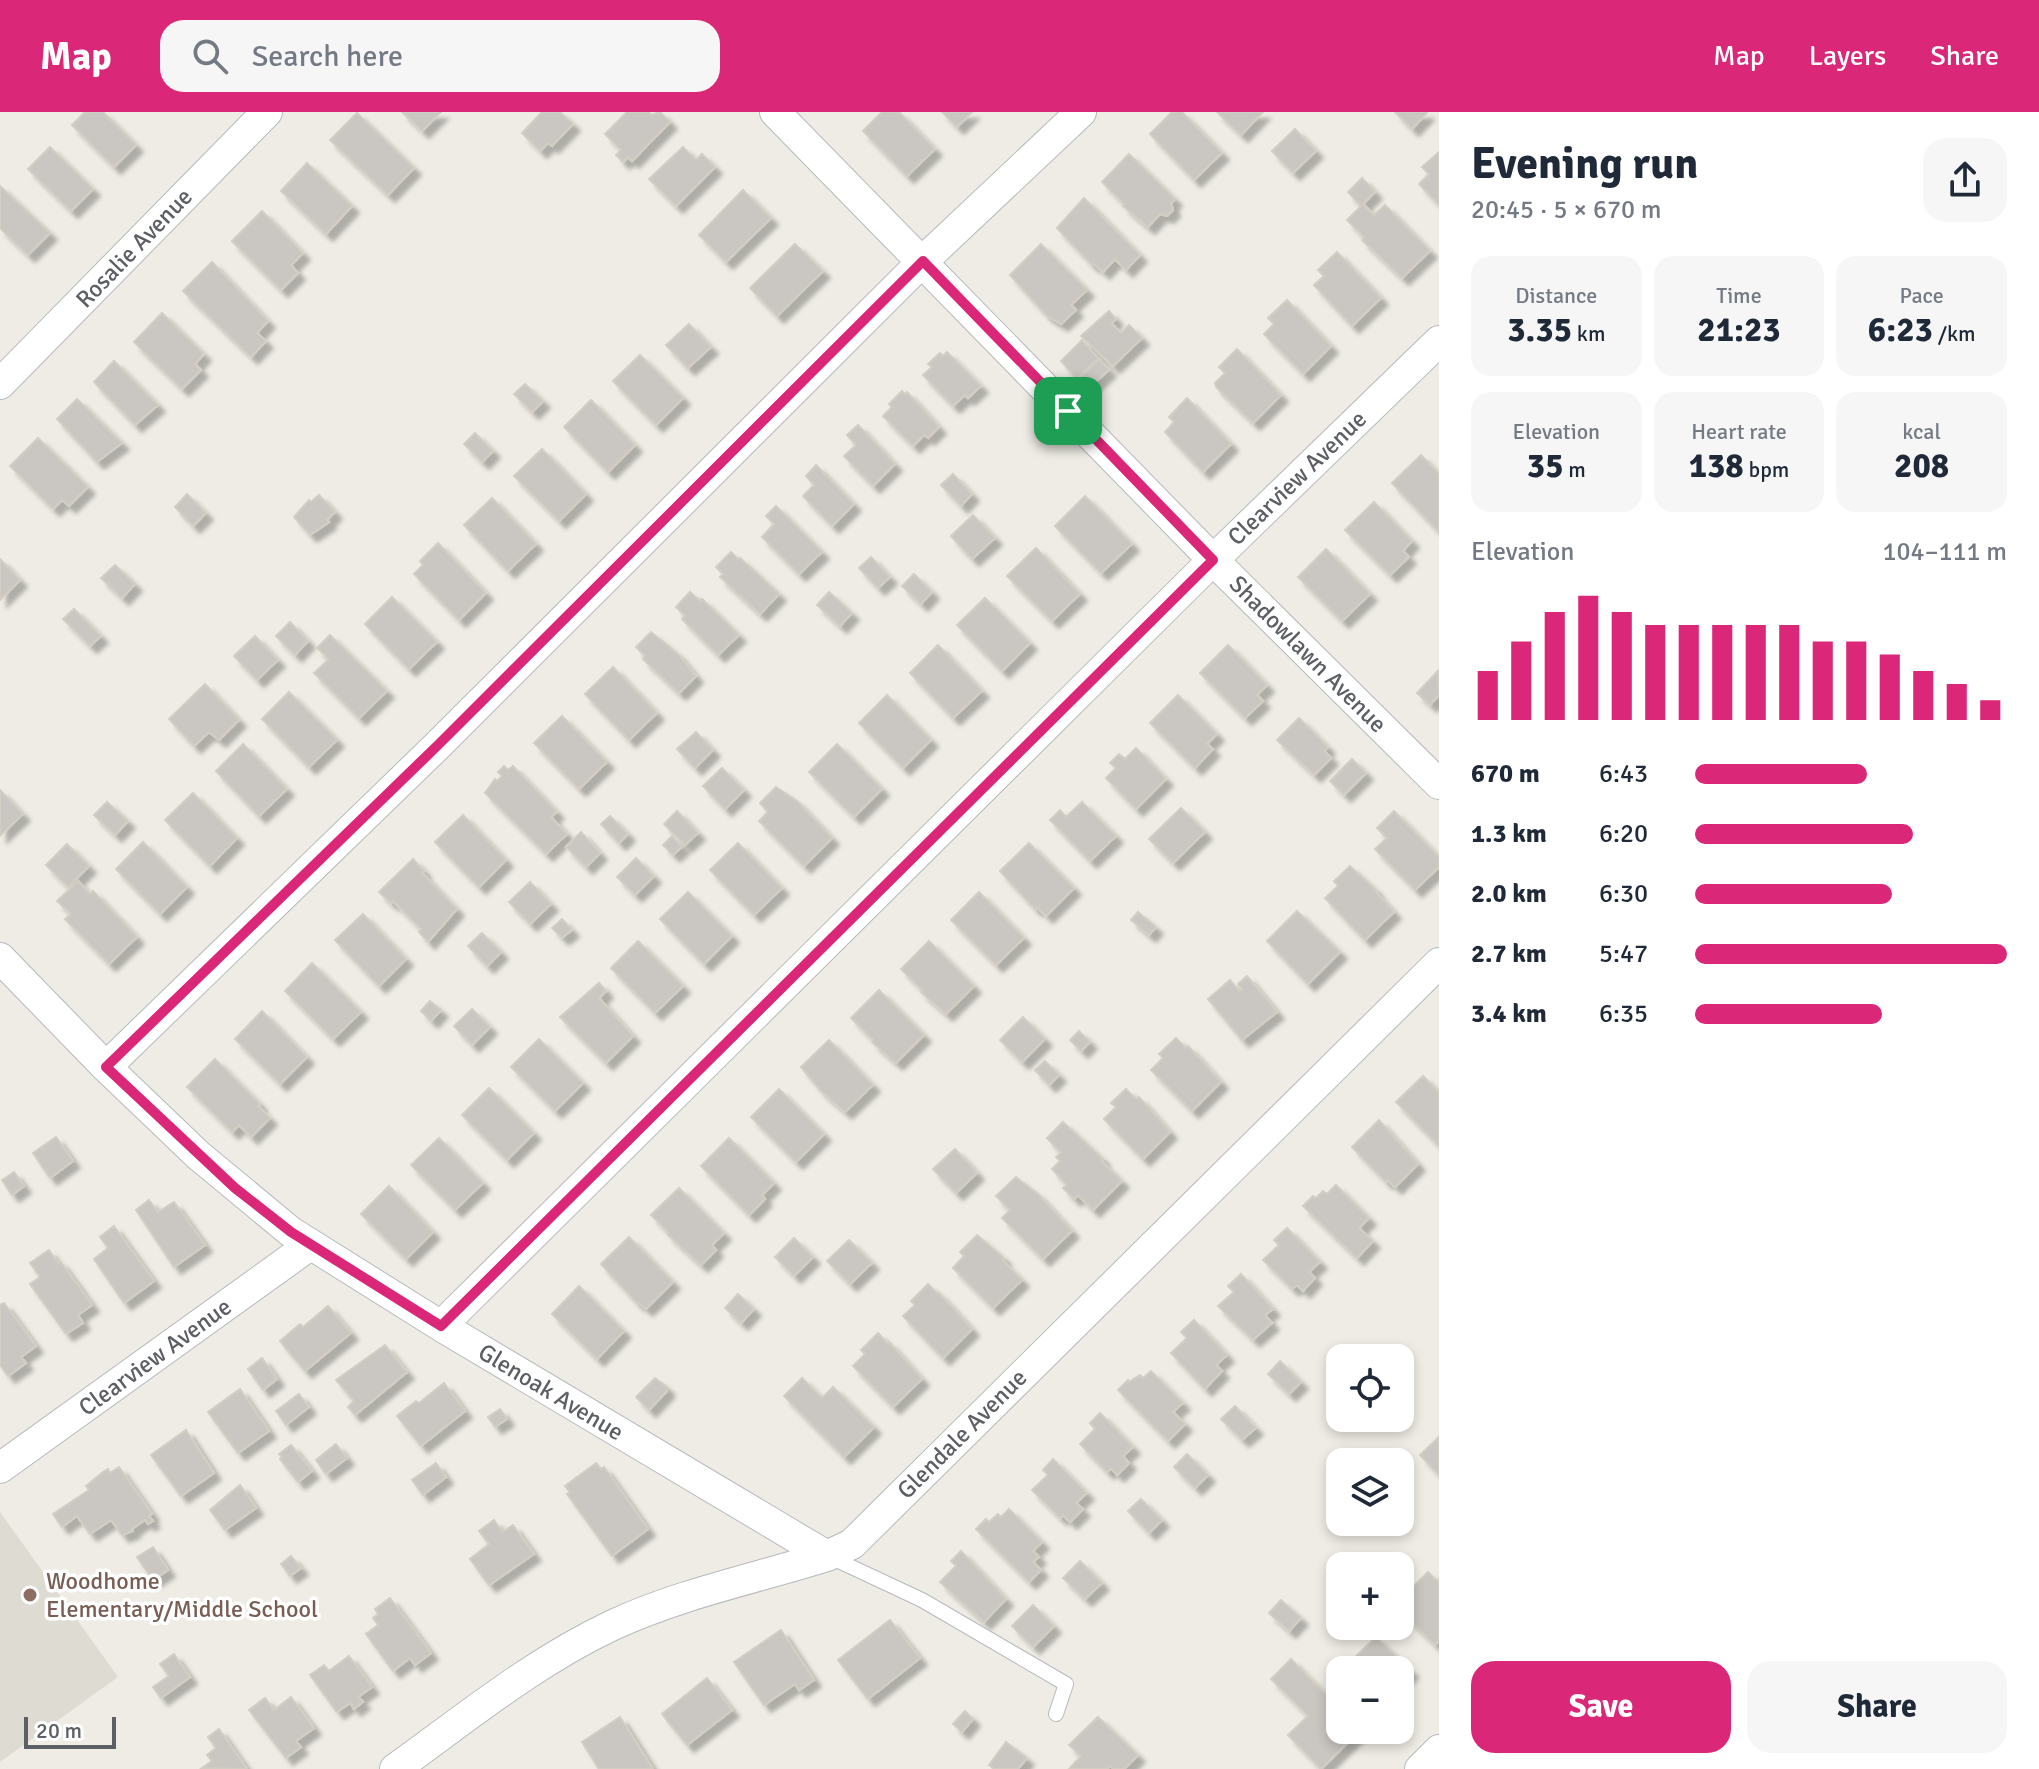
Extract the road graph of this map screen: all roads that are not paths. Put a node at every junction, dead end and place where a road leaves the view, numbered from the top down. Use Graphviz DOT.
graph roads {
  1 [pos="267,112"];
  2 [pos="775,112"];
  3 [pos="1081,112"];
  4 [pos="923,261"];
  5 [pos="1439,341"];
  6 [pos="0,384"];
  7 [pos="1213,560"];
  8 [pos="1439,784"];
  9 [pos="0,958"];
  10 [pos="1439,963"];
  11 [pos="106,1067"];
  12 [pos="310,1245"];
  13 [pos="441,1326"];
  14 [pos="0,1468"];
  15 [pos="827,1556"];
  16 [pos="1056,1714"];
  17 [pos="1439,1750"];
  18 [pos="395,1769"];
  19 [pos="1420,1769"];
  1 -- 6 [label="street, Rosalie Avenue"];
  2 -- 4 [label="street, Shadowlawn Avenue"];
  3 -- 4 [label="street"];
  4 -- 7 [label="street, Shadowlawn Avenue"];
  4 -- 11 [label="street"];
  5 -- 7 [label="street, Clearview Avenue"];
  7 -- 8 [label="street, Shadowlawn Avenue"];
  7 -- 13 [label="street, Clearview Avenue"];
  9 -- 11 [label="street, Glenoak Avenue"];
  10 -- 15 [label="street, Glendale Avenue"];
  11 -- 12 [label="street, Glenoak Avenue"];
  12 -- 13 [label="street, Glenoak Avenue"];
  12 -- 14 [label="street, Clearview Avenue"];
  13 -- 15 [label="street, Glenoak Avenue"];
  15 -- 16 [label="lane"];
  15 -- 18 [label="street, Glendale Avenue"];
  17 -- 19 [label="street"];
}
